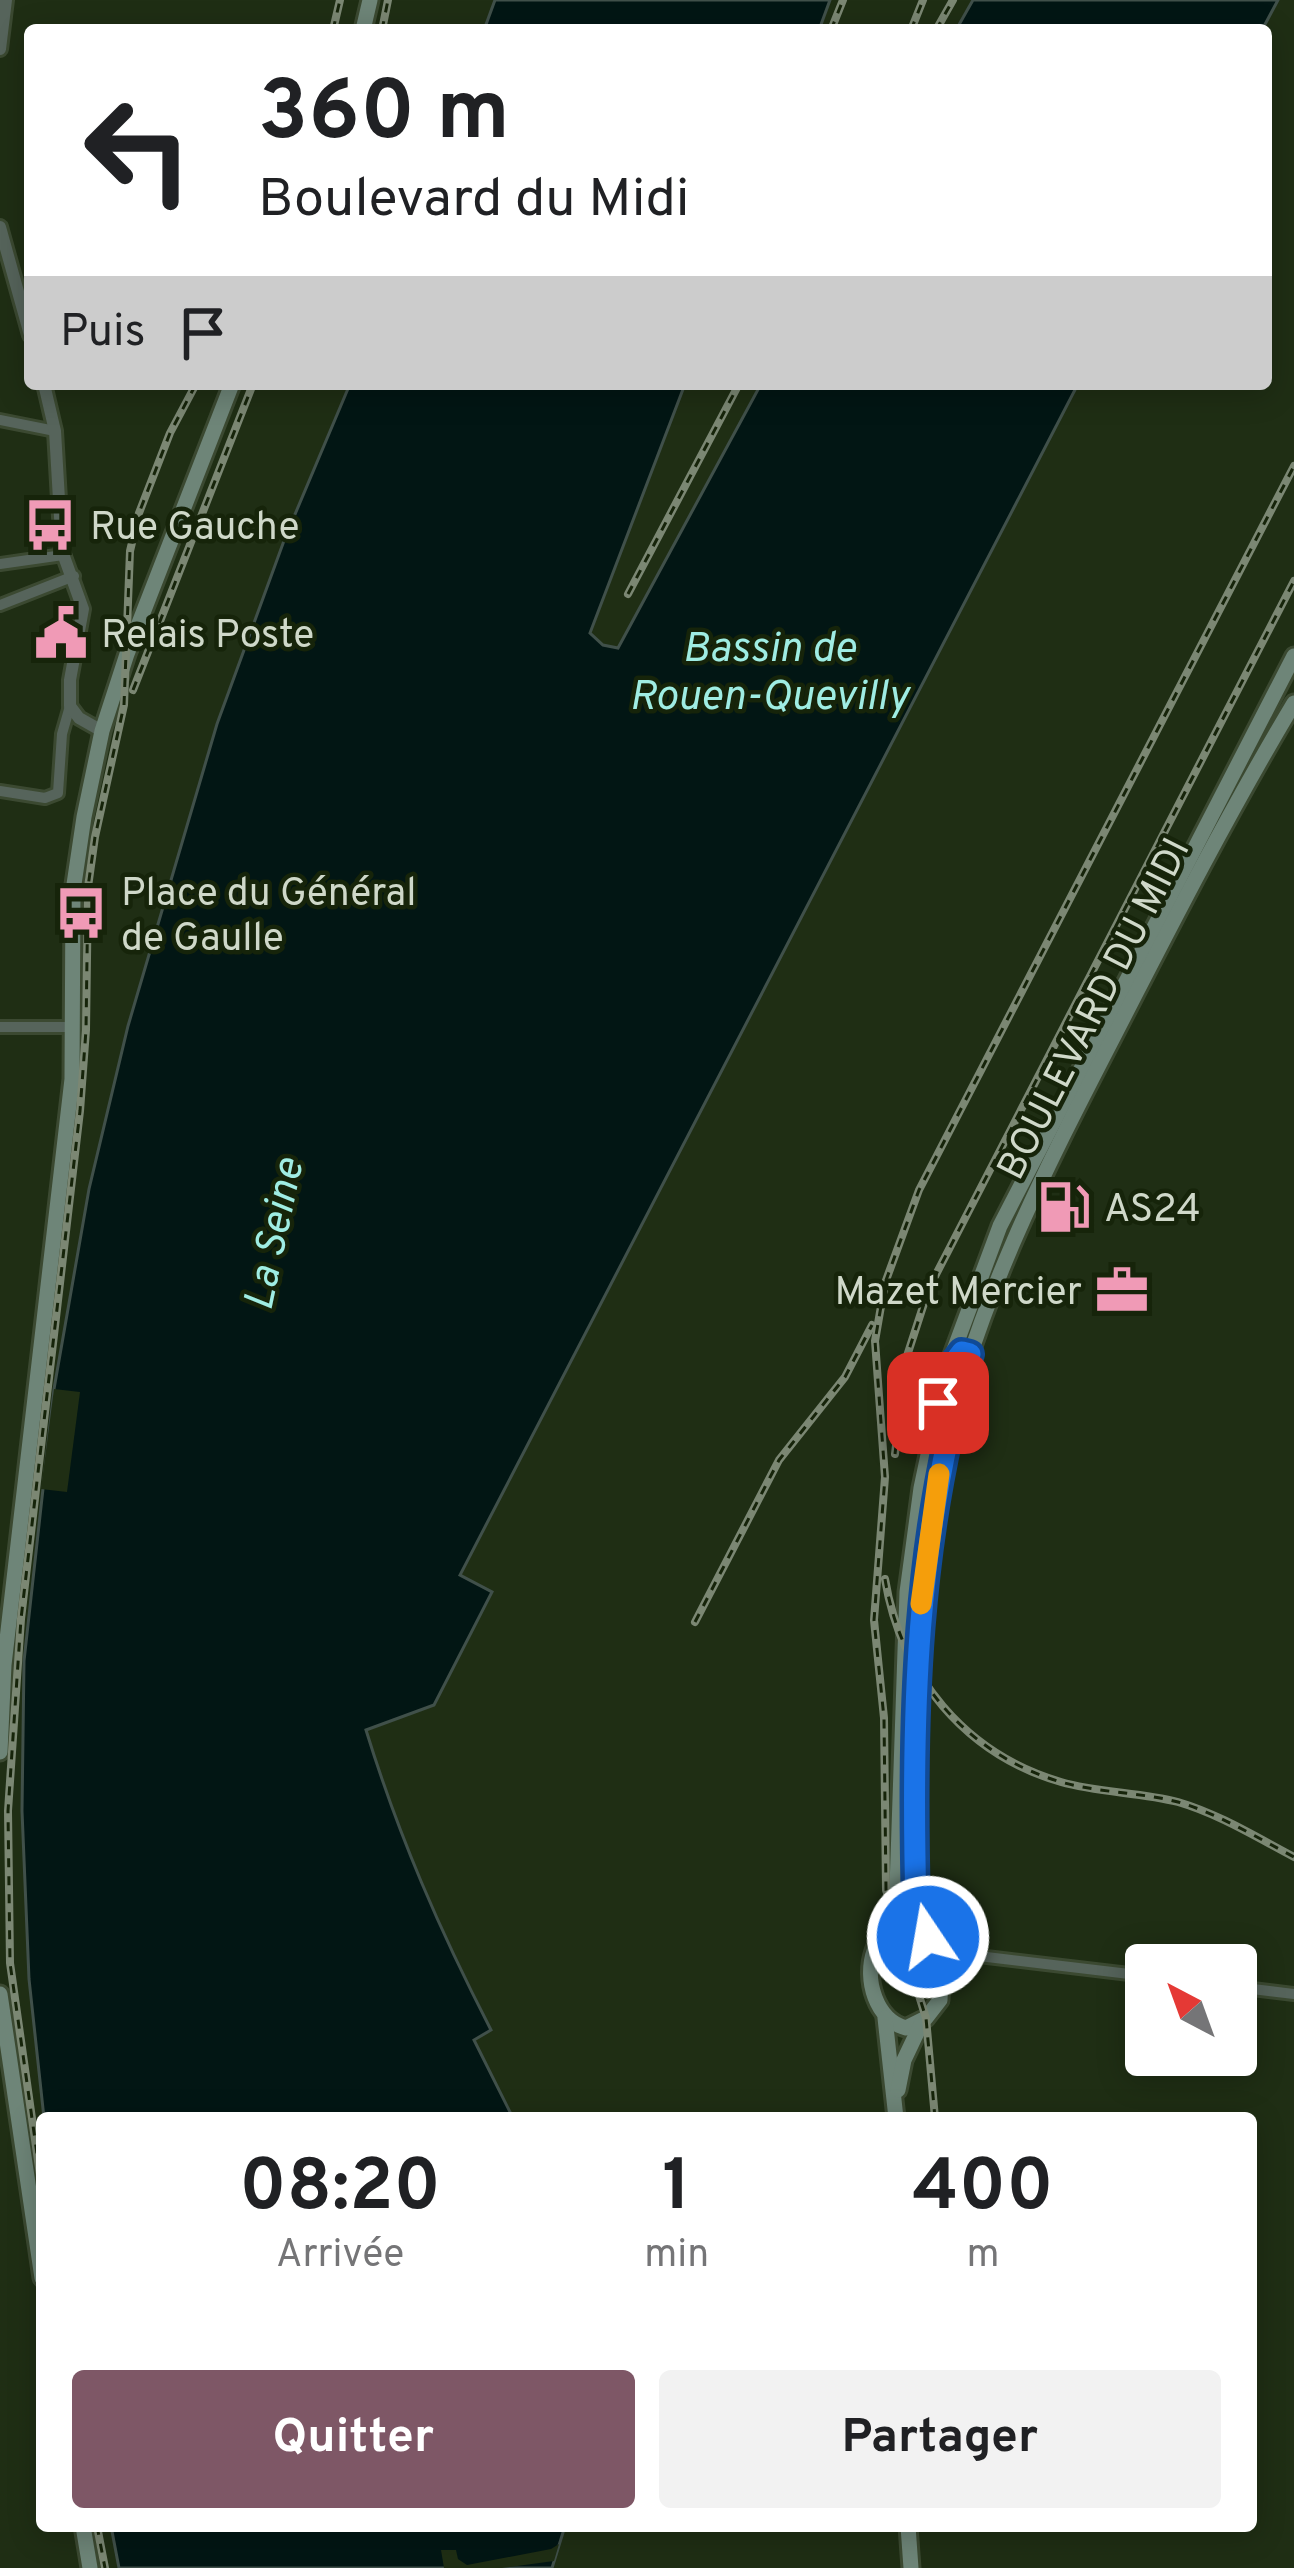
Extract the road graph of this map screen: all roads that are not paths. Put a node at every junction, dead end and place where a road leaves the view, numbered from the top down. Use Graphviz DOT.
graph roads {
  1 [pos="6,0"];
  2 [pos="0,49"];
  3 [pos="0,227"];
  4 [pos="24,313"];
  5 [pos="45,390"];
  6 [pos="230,390"];
  7 [pos="0,420"];
  8 [pos="55,431"];
  9 [pos="63,555"];
  10 [pos="0,564"];
  11 [pos="74,576"];
  12 [pos="0,604"];
  13 [pos="1294,656"];
  14 [pos="1289,691"];
  15 [pos="70,706"];
  16 [pos="102,730"];
  17 [pos="0,791"];
  18 [pos="0,1027"];
  19 [pos="74,1027"];
  20 [pos="994,1237"];
  21 [pos="966,1353"];
  22 [pos="945,1374"];
  23 [pos="0,1752"];
  24 [pos="887,1932"];
  25 [pos="932,1944"];
  26 [pos="1125,1973"];
  27 [pos="1257,1990"];
  28 [pos="0,1994"];
  29 [pos="1294,1994"];
  30 [pos="885,2018"];
  31 [pos="923,2020"];
  32 [pos="896,2098"];
  33 [pos="896,2112"];
  34 [pos="36,2237"];
  35 [pos="84,2532"];
  36 [pos="908,2532"];
  37 [pos="91,2568"];
  38 [pos="911,2568"];
  1 -- 2 [label="street"];
  3 -- 4 [label="street"];
  5 -- 8 [label="street"];
  6 -- 16 [label="main road"];
  7 -- 8 [label="street"];
  8 -- 9 [label="street"];
  9 -- 10 [label="street"];
  9 -- 11 [label="street"];
  11 -- 12 [label="street"];
  11 -- 15 [label="street"];
  13 -- 14 [label="main road, BOULEVARD DU MIDI"];
  14 -- 20 [label="main road, BOULEVARD DU MIDI"];
  14 -- 21 [label="main road, BOULEVARD DU MIDI"];
  15 -- 16 [label="street"];
  15 -- 17 [label="street"];
  16 -- 19 [label="main road"];
  18 -- 19 [label="street"];
  19 -- 23 [label="main road"];
  20 -- 21 [label="main road, BOULEVARD DU MIDI"];
  20 -- 22 [label="main road, BOULEVARD DU MIDI"];
  21 -- 22 [label="main road, BOULEVARD DU MIDI"];
  21 -- 25 [label="main road, BOULEVARD DU MIDI"];
  22 -- 24 [label="main road, BOULEVARD DU MIDI"];
  24 -- 25 [label="main road"];
  24 -- 30 [label="main road"];
  25 -- 26 [label="street"];
  25 -- 31 [label="main road"];
  27 -- 29 [label="street"];
  28 -- 34 [label="main road"];
  30 -- 31 [label="main road"];
  30 -- 32 [label="main road"];
  31 -- 32 [label="main road"];
  32 -- 33 [label="main road"];
  35 -- 37 [label="main road"];
  36 -- 38 [label="main road"];
}
